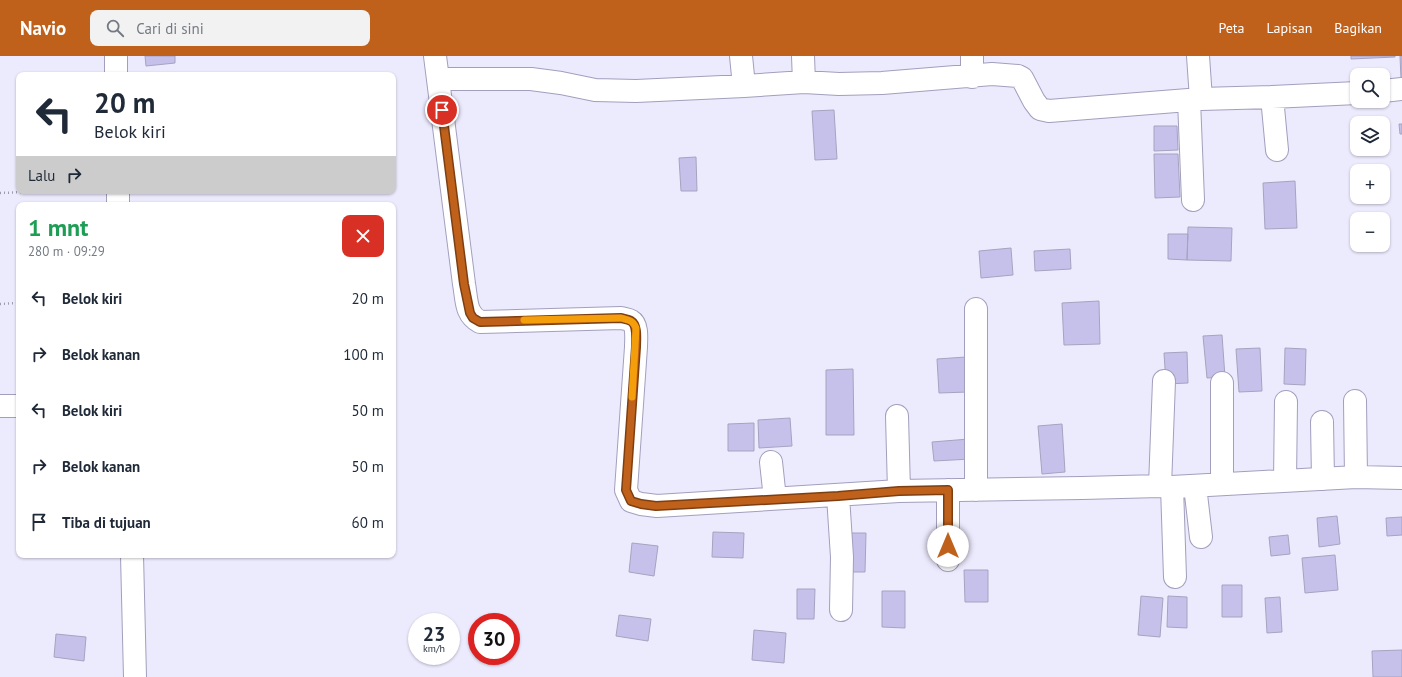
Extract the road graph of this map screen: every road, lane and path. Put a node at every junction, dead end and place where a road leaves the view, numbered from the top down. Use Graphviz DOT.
graph roads {
  1 [pos="116,56"];
  2 [pos="435,56"];
  3 [pos="741,56"];
  4 [pos="803,56"];
  5 [pos="1198,56"];
  6 [pos="972,66"];
  7 [pos="116,72"];
  8 [pos="438,78"];
  9 [pos="804,82"];
  10 [pos="744,86"];
  11 [pos="1402,89"];
  12 [pos="1390,90"];
  13 [pos="1350,92"];
  14 [pos="1272,97"];
  15 [pos="1195,100"];
  16 [pos="1277,150"];
  17 [pos="16,192"];
  18 [pos="0,193"];
  19 [pos="1193,200"];
  20 [pos="16,303"];
  21 [pos="0,304"];
  22 [pos="976,309"];
  23 [pos="1164,381"];
  24 [pos="1222,383"];
  25 [pos="1355,401"];
  26 [pos="1286,402"];
  27 [pos="0,406"];
  28 [pos="16,406"];
  29 [pos="897,416"];
  30 [pos="1322,422"];
  31 [pos="771,462"];
  32 [pos="1356,477"];
  33 [pos="1402,478"];
  34 [pos="1323,479"];
  35 [pos="1285,481"];
  36 [pos="1222,484"];
  37 [pos="1166,486"];
  38 [pos="1195,486"];
  39 [pos="948,490"];
  40 [pos="976,490"];
  41 [pos="899,491"];
  42 [pos="838,496"];
  43 [pos="775,499"];
  44 [pos="1201,537"];
  45 [pos="132,558"];
  46 [pos="948,560"];
  47 [pos="1175,578"];
  48 [pos="840,610"];
  49 [pos="135,677"];
  1 -- 7 [label="street"];
  2 -- 8 [label="street"];
  3 -- 10 [label="street"];
  4 -- 9 [label="street"];
  5 -- 15 [label="street"];
  6 -- 9 [label="street"];
  6 -- 15 [label="street"];
  8 -- 10 [label="street"];
  8 -- 43 [label="street"];
  9 -- 10 [label="street"];
  11 -- 12 [label="street"];
  13 -- 14 [label="street"];
  14 -- 15 [label="street"];
  14 -- 16 [label="street"];
  15 -- 19 [label="street"];
  17 -- 18 [label="path"];
  20 -- 21 [label="path"];
  22 -- 40 [label="street"];
  23 -- 37 [label="street"];
  24 -- 36 [label="street"];
  25 -- 32 [label="street"];
  26 -- 35 [label="street"];
  27 -- 28 [label="street"];
  29 -- 41 [label="street"];
  30 -- 34 [label="street"];
  31 -- 43 [label="street"];
  32 -- 33 [label="street"];
  32 -- 34 [label="street"];
  34 -- 35 [label="street"];
  35 -- 36 [label="street"];
  36 -- 38 [label="street"];
  37 -- 38 [label="street"];
  37 -- 40 [label="street"];
  37 -- 47 [label="street"];
  38 -- 44 [label="street"];
  39 -- 40 [label="street"];
  39 -- 41 [label="street"];
  39 -- 46 [label="street"];
  41 -- 42 [label="street"];
  42 -- 43 [label="street"];
  42 -- 48 [label="street"];
  45 -- 49 [label="street"];
}
